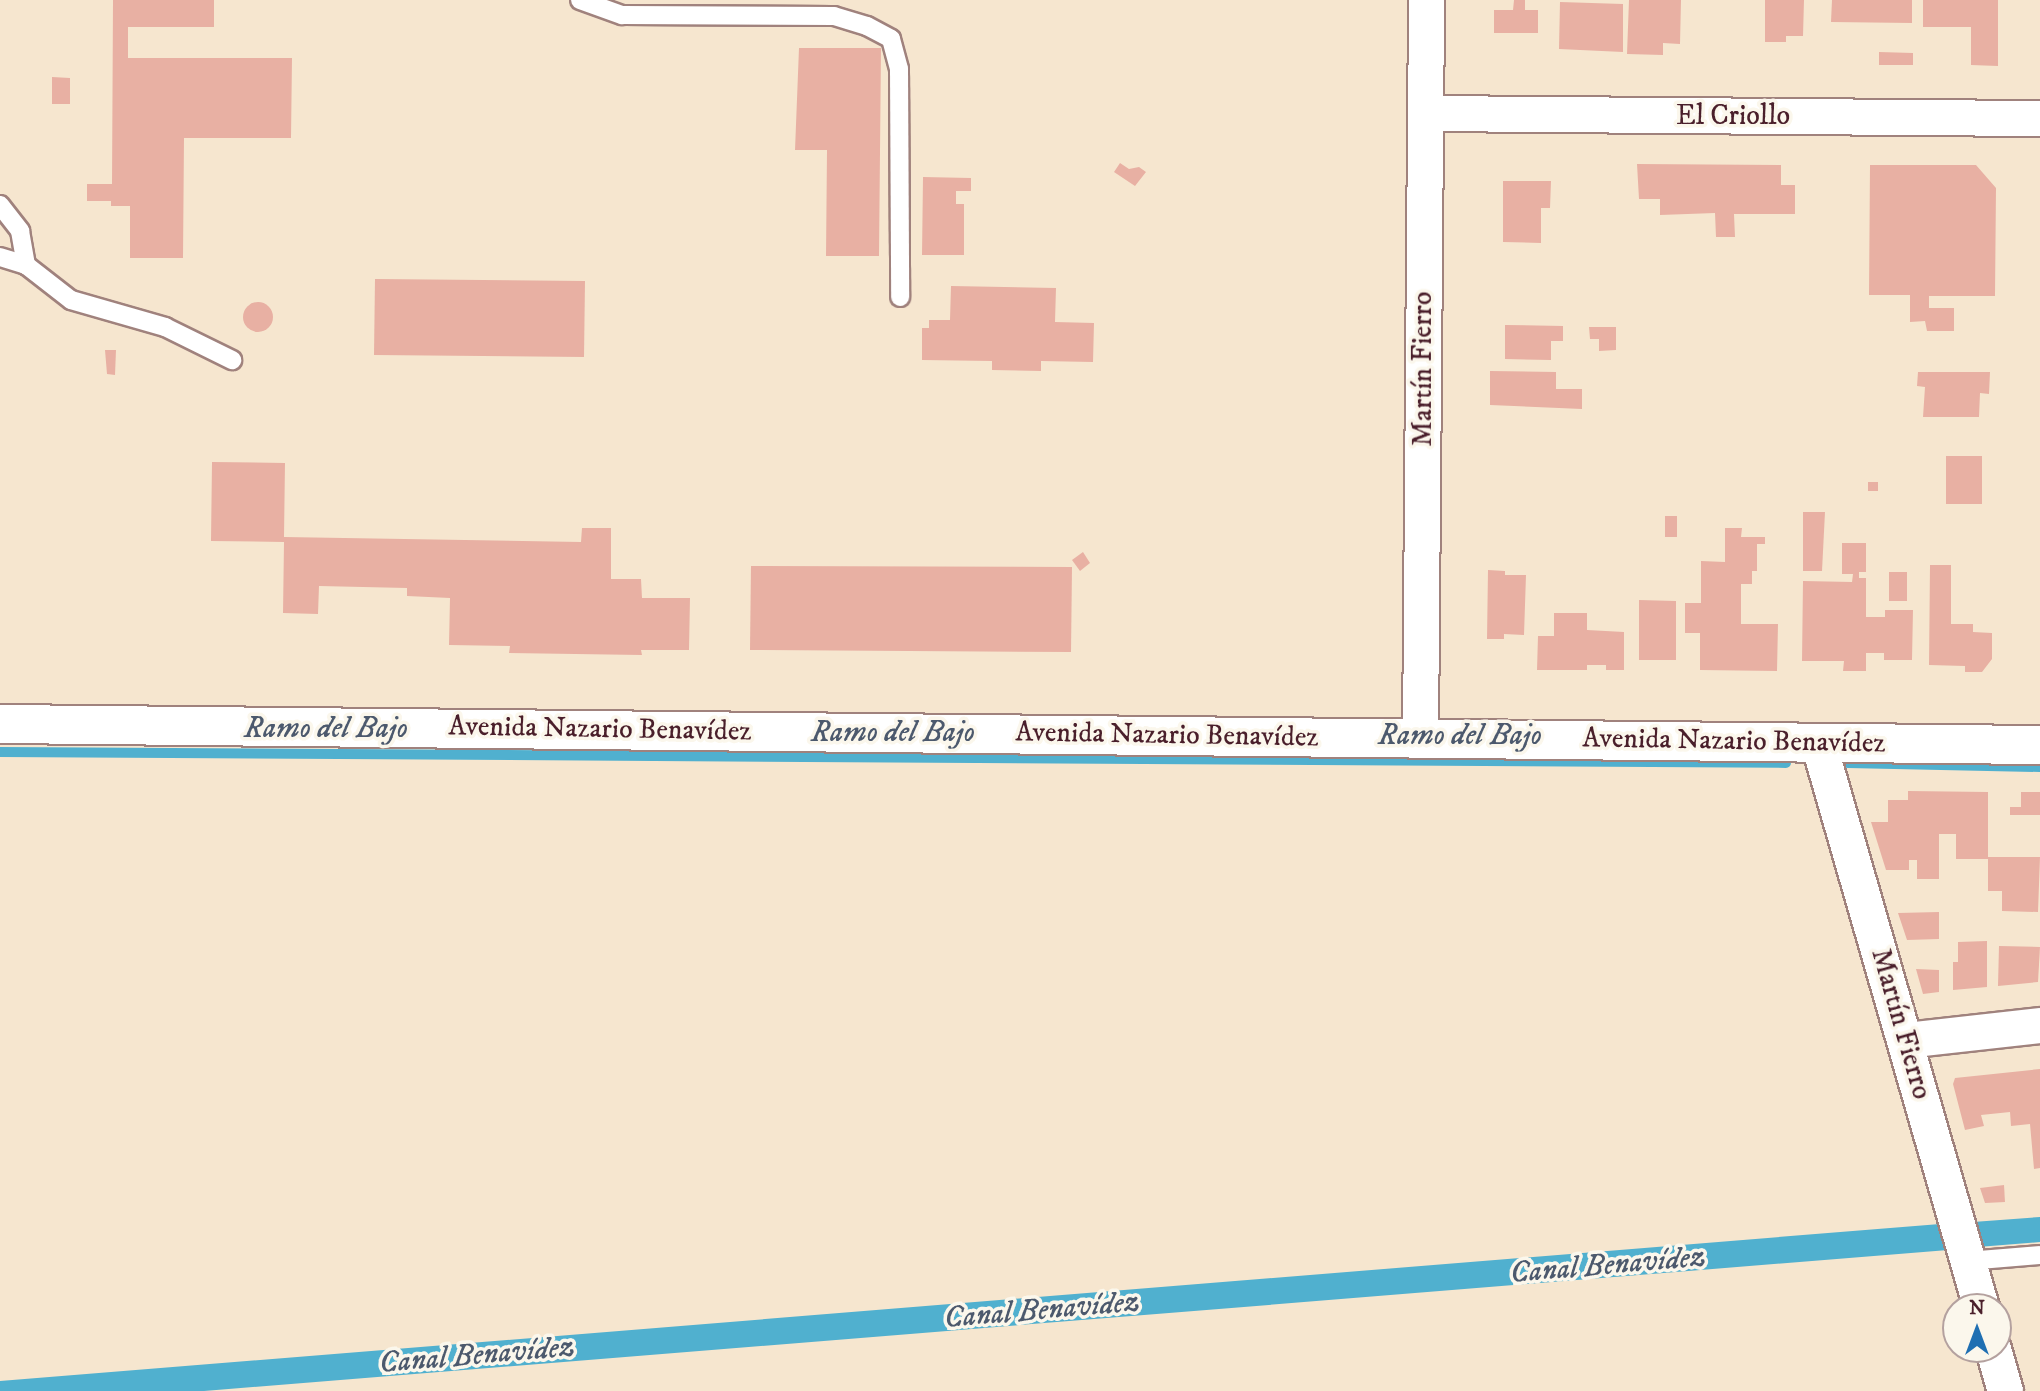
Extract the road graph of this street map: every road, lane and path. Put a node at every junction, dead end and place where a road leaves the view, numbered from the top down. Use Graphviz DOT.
graph roads {
  1 [pos="580,0"];
  2 [pos="1426,0"];
  3 [pos="1425,113"];
  4 [pos="2040,118"];
  5 [pos="0,205"];
  6 [pos="0,257"];
  7 [pos="26,265"];
  8 [pos="901,297"];
  9 [pos="232,360"];
  10 [pos="0,724"];
  11 [pos="1420,737"];
  12 [pos="1818,742"];
  13 [pos="2040,744"];
  14 [pos="2040,1024"];
  15 [pos="1906,1040"];
  16 [pos="1962,1244"];
  17 [pos="2040,1255"];
  18 [pos="1977,1293"];
  19 [pos="1997,1363"];
  20 [pos="2005,1391"];
  1 -- 8 [label="lane"];
  2 -- 3 [label="street, Martín Fierro"];
  3 -- 4 [label="street, El Criollo"];
  3 -- 11 [label="street, Martín Fierro"];
  5 -- 7 [label="lane"];
  6 -- 7 [label="lane"];
  7 -- 9 [label="lane"];
  10 -- 11 [label="main road, Avenida Nazario Benavídez"];
  11 -- 12 [label="main road, Avenida Nazario Benavídez"];
  12 -- 13 [label="main road, Avenida Nazario Benavídez"];
  12 -- 15 [label="street, Martín Fierro"];
  14 -- 15 [label="street"];
  15 -- 16 [label="street, Martín Fierro"];
  16 -- 17 [label="lane"];
  16 -- 18 [label="street, Martín Fierro"];
  19 -- 20 [label="street"];
}
